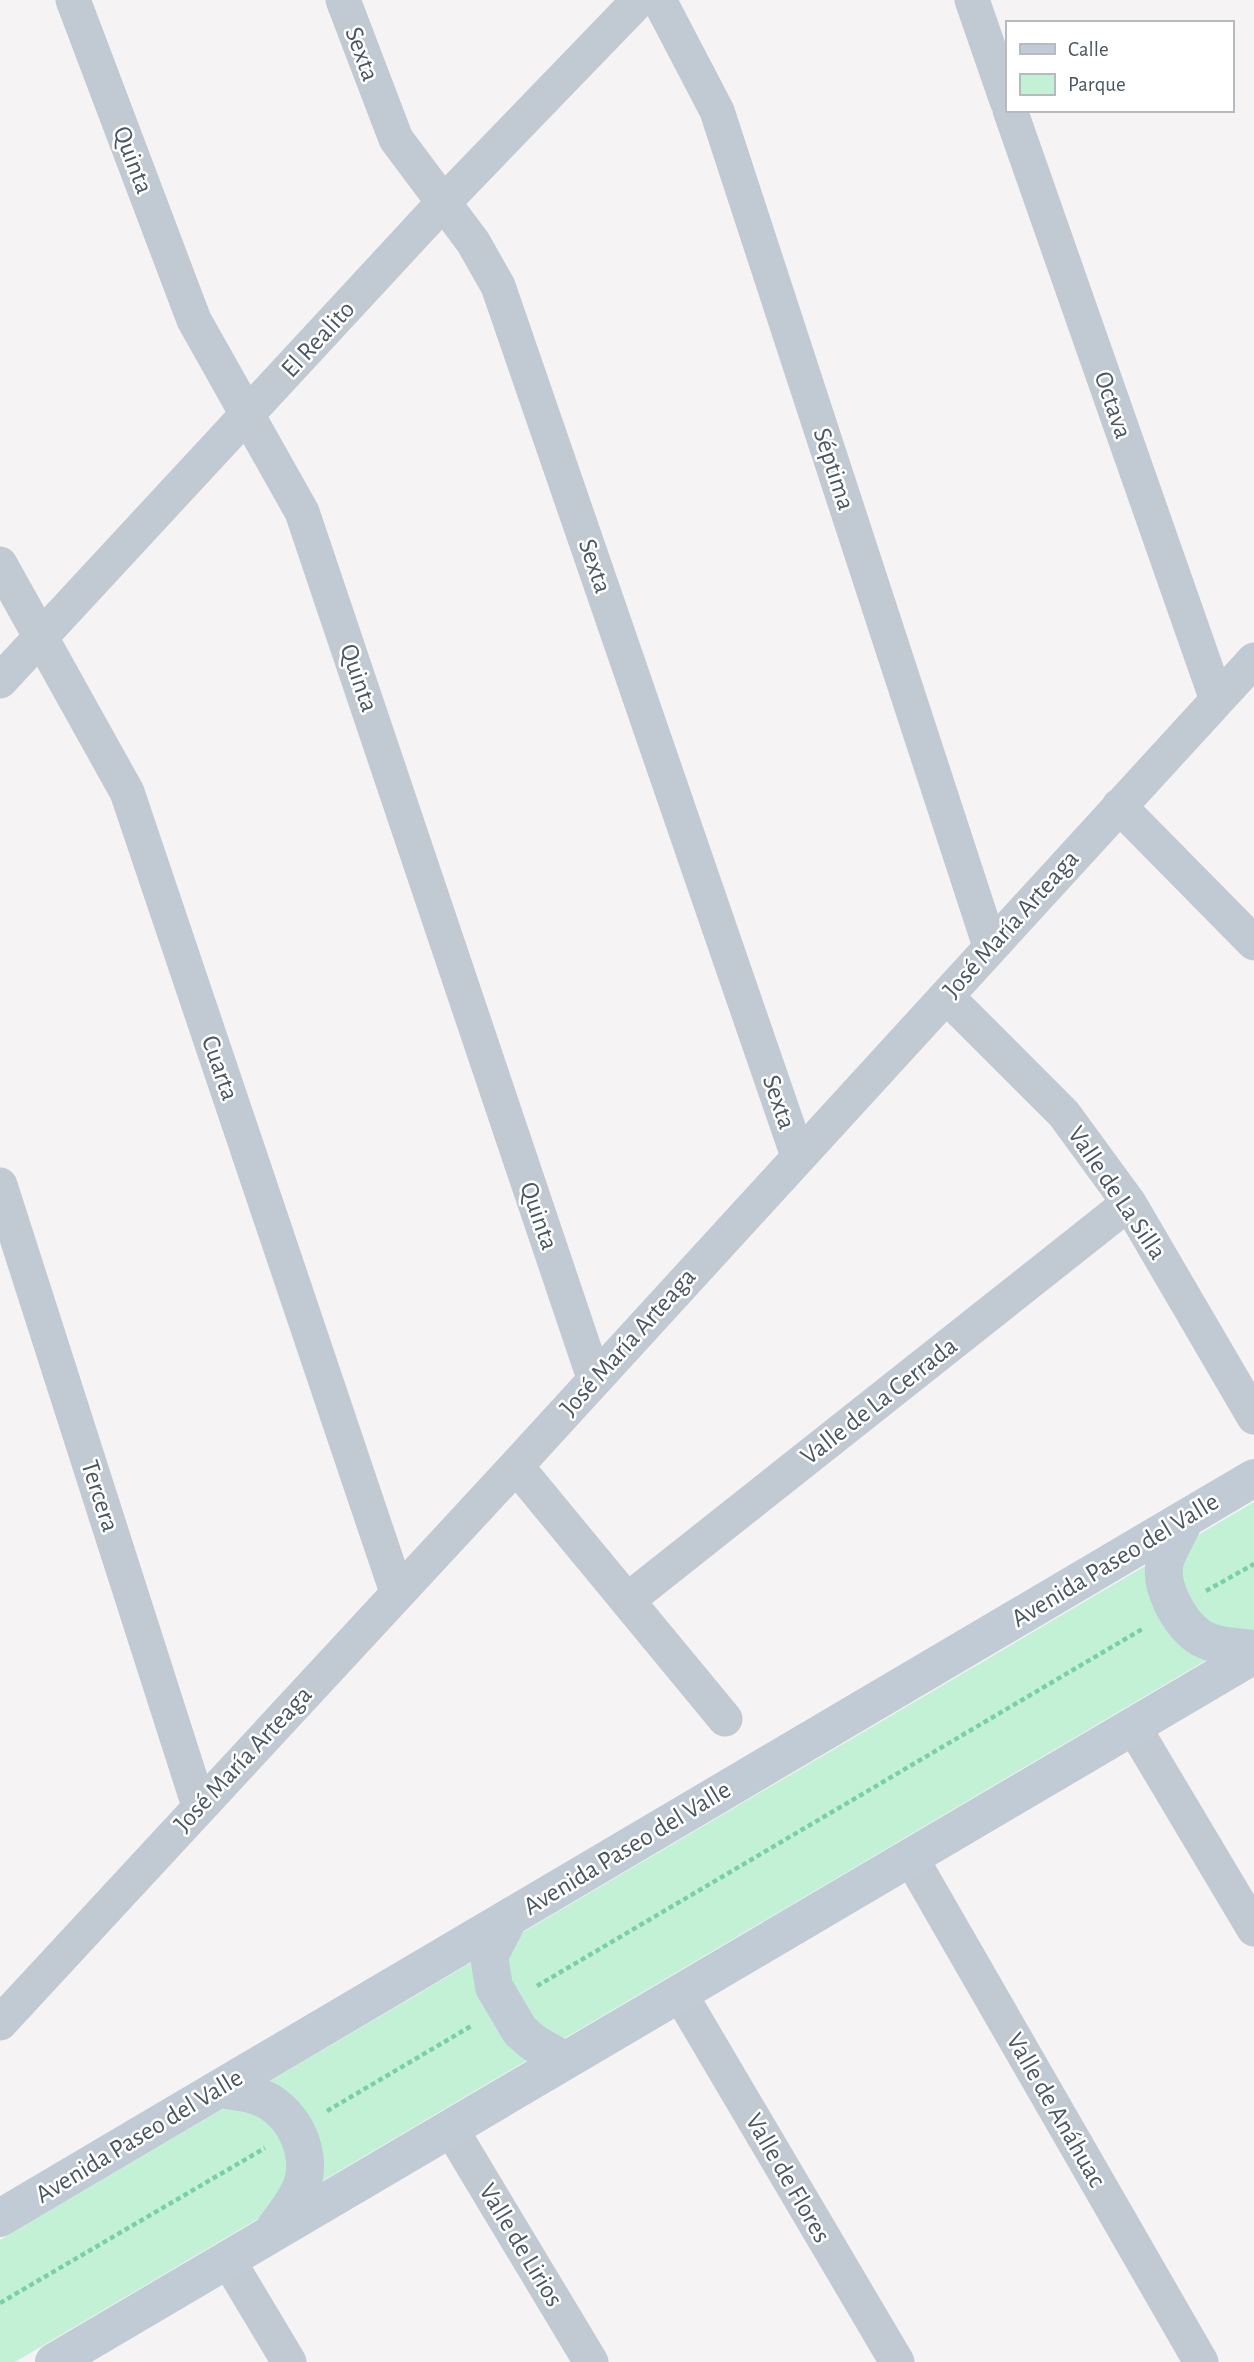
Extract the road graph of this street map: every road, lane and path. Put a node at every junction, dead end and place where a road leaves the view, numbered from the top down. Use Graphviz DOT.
graph roads {
  1 [pos="73,0"];
  2 [pos="343,0"];
  3 [pos="639,0"];
  4 [pos="659,0"];
  5 [pos="972,0"];
  6 [pos="1006,98"];
  7 [pos="1011,112"];
  8 [pos="442,204"];
  9 [pos="246,416"];
  10 [pos="0,564"];
  11 [pos="41,640"];
  12 [pos="1254,660"];
  13 [pos="0,681"];
  14 [pos="1217,700"];
  15 [pos="1119,806"];
  16 [pos="1254,943"];
  17 [pos="990,946"];
  18 [pos="946,996"];
  19 [pos="797,1156"];
  20 [pos="0,1185"];
  21 [pos="1129,1203"];
  22 [pos="594,1378"];
  23 [pos="1254,1417"];
  24 [pos="516,1466"];
  25 [pos="1254,1478"];
  26 [pos="1185,1519"];
  27 [pos="1254,1564"];
  28 [pos="397,1592"];
  29 [pos="629,1599"];
  30 [pos="1176,1609"];
  31 [pos="1254,1649"];
  32 [pos="1254,1655"];
  33 [pos="725,1719"];
  34 [pos="1133,1726"];
  35 [pos="200,1806"];
  36 [pos="911,1858"];
  37 [pos="509,1918"];
  38 [pos="1254,1930"];
  39 [pos="680,1994"];
  40 [pos="504,2006"];
  41 [pos="0,2023"];
  42 [pos="565,2062"];
  43 [pos="219,2088"];
  44 [pos="451,2129"];
  45 [pos="296,2130"];
  46 [pos="0,2218"];
  47 [pos="270,2235"];
  48 [pos="228,2260"];
  49 [pos="0,2303"];
  50 [pos="54,2362"];
  51 [pos="289,2362"];
  52 [pos="591,2362"];
  53 [pos="897,2362"];
  54 [pos="1200,2362"];
  1 -- 9 [label="street, Quinta"];
  2 -- 8 [label="street, Sexta"];
  3 -- 8 [label="street, El Realito"];
  4 -- 17 [label="street, Séptima"];
  5 -- 6 [label="street"];
  7 -- 14 [label="street, Octava"];
  8 -- 9 [label="street, El Realito"];
  8 -- 19 [label="street, Sexta"];
  9 -- 11 [label="street, El Realito"];
  9 -- 22 [label="street, Quinta"];
  10 -- 11 [label="street, Cuarta"];
  11 -- 13 [label="street, El Realito"];
  11 -- 28 [label="street, Cuarta"];
  12 -- 14 [label="street, José María Arteaga"];
  14 -- 15 [label="street, José María Arteaga"];
  15 -- 16 [label="street"];
  15 -- 17 [label="street, José María Arteaga"];
  17 -- 18 [label="street, José María Arteaga"];
  18 -- 19 [label="street, José María Arteaga"];
  18 -- 21 [label="street, Valle de La Silla"];
  19 -- 22 [label="street, José María Arteaga"];
  20 -- 35 [label="street, Tercera"];
  21 -- 23 [label="street, Valle de La Silla"];
  21 -- 29 [label="street, Valle de La Cerrada"];
  22 -- 24 [label="street, José María Arteaga"];
  24 -- 28 [label="street, José María Arteaga"];
  24 -- 29 [label="street"];
  25 -- 26 [label="street, Avenida Paseo del Valle"];
  26 -- 30 [label="street"];
  26 -- 37 [label="street, Avenida Paseo del Valle"];
  27 -- 30 [label="path"];
  28 -- 35 [label="street, José María Arteaga"];
  29 -- 33 [label="street"];
  30 -- 31 [label="street"];
  30 -- 40 [label="path"];
  32 -- 34 [label="street"];
  34 -- 36 [label="street"];
  34 -- 38 [label="street"];
  35 -- 41 [label="street, José María Arteaga"];
  36 -- 39 [label="street"];
  36 -- 54 [label="street, Valle de Anáhuac"];
  37 -- 40 [label="street"];
  37 -- 43 [label="street, Avenida Paseo del Valle"];
  39 -- 42 [label="street"];
  39 -- 53 [label="street, Valle de Flores"];
  40 -- 42 [label="street"];
  40 -- 45 [label="path"];
  42 -- 44 [label="street"];
  43 -- 45 [label="street"];
  43 -- 46 [label="street, Avenida Paseo del Valle"];
  44 -- 47 [label="street"];
  44 -- 52 [label="street, Valle de Lirios"];
  45 -- 47 [label="street"];
  45 -- 49 [label="path"];
  47 -- 48 [label="street"];
  48 -- 50 [label="street"];
  48 -- 51 [label="street"];
}
